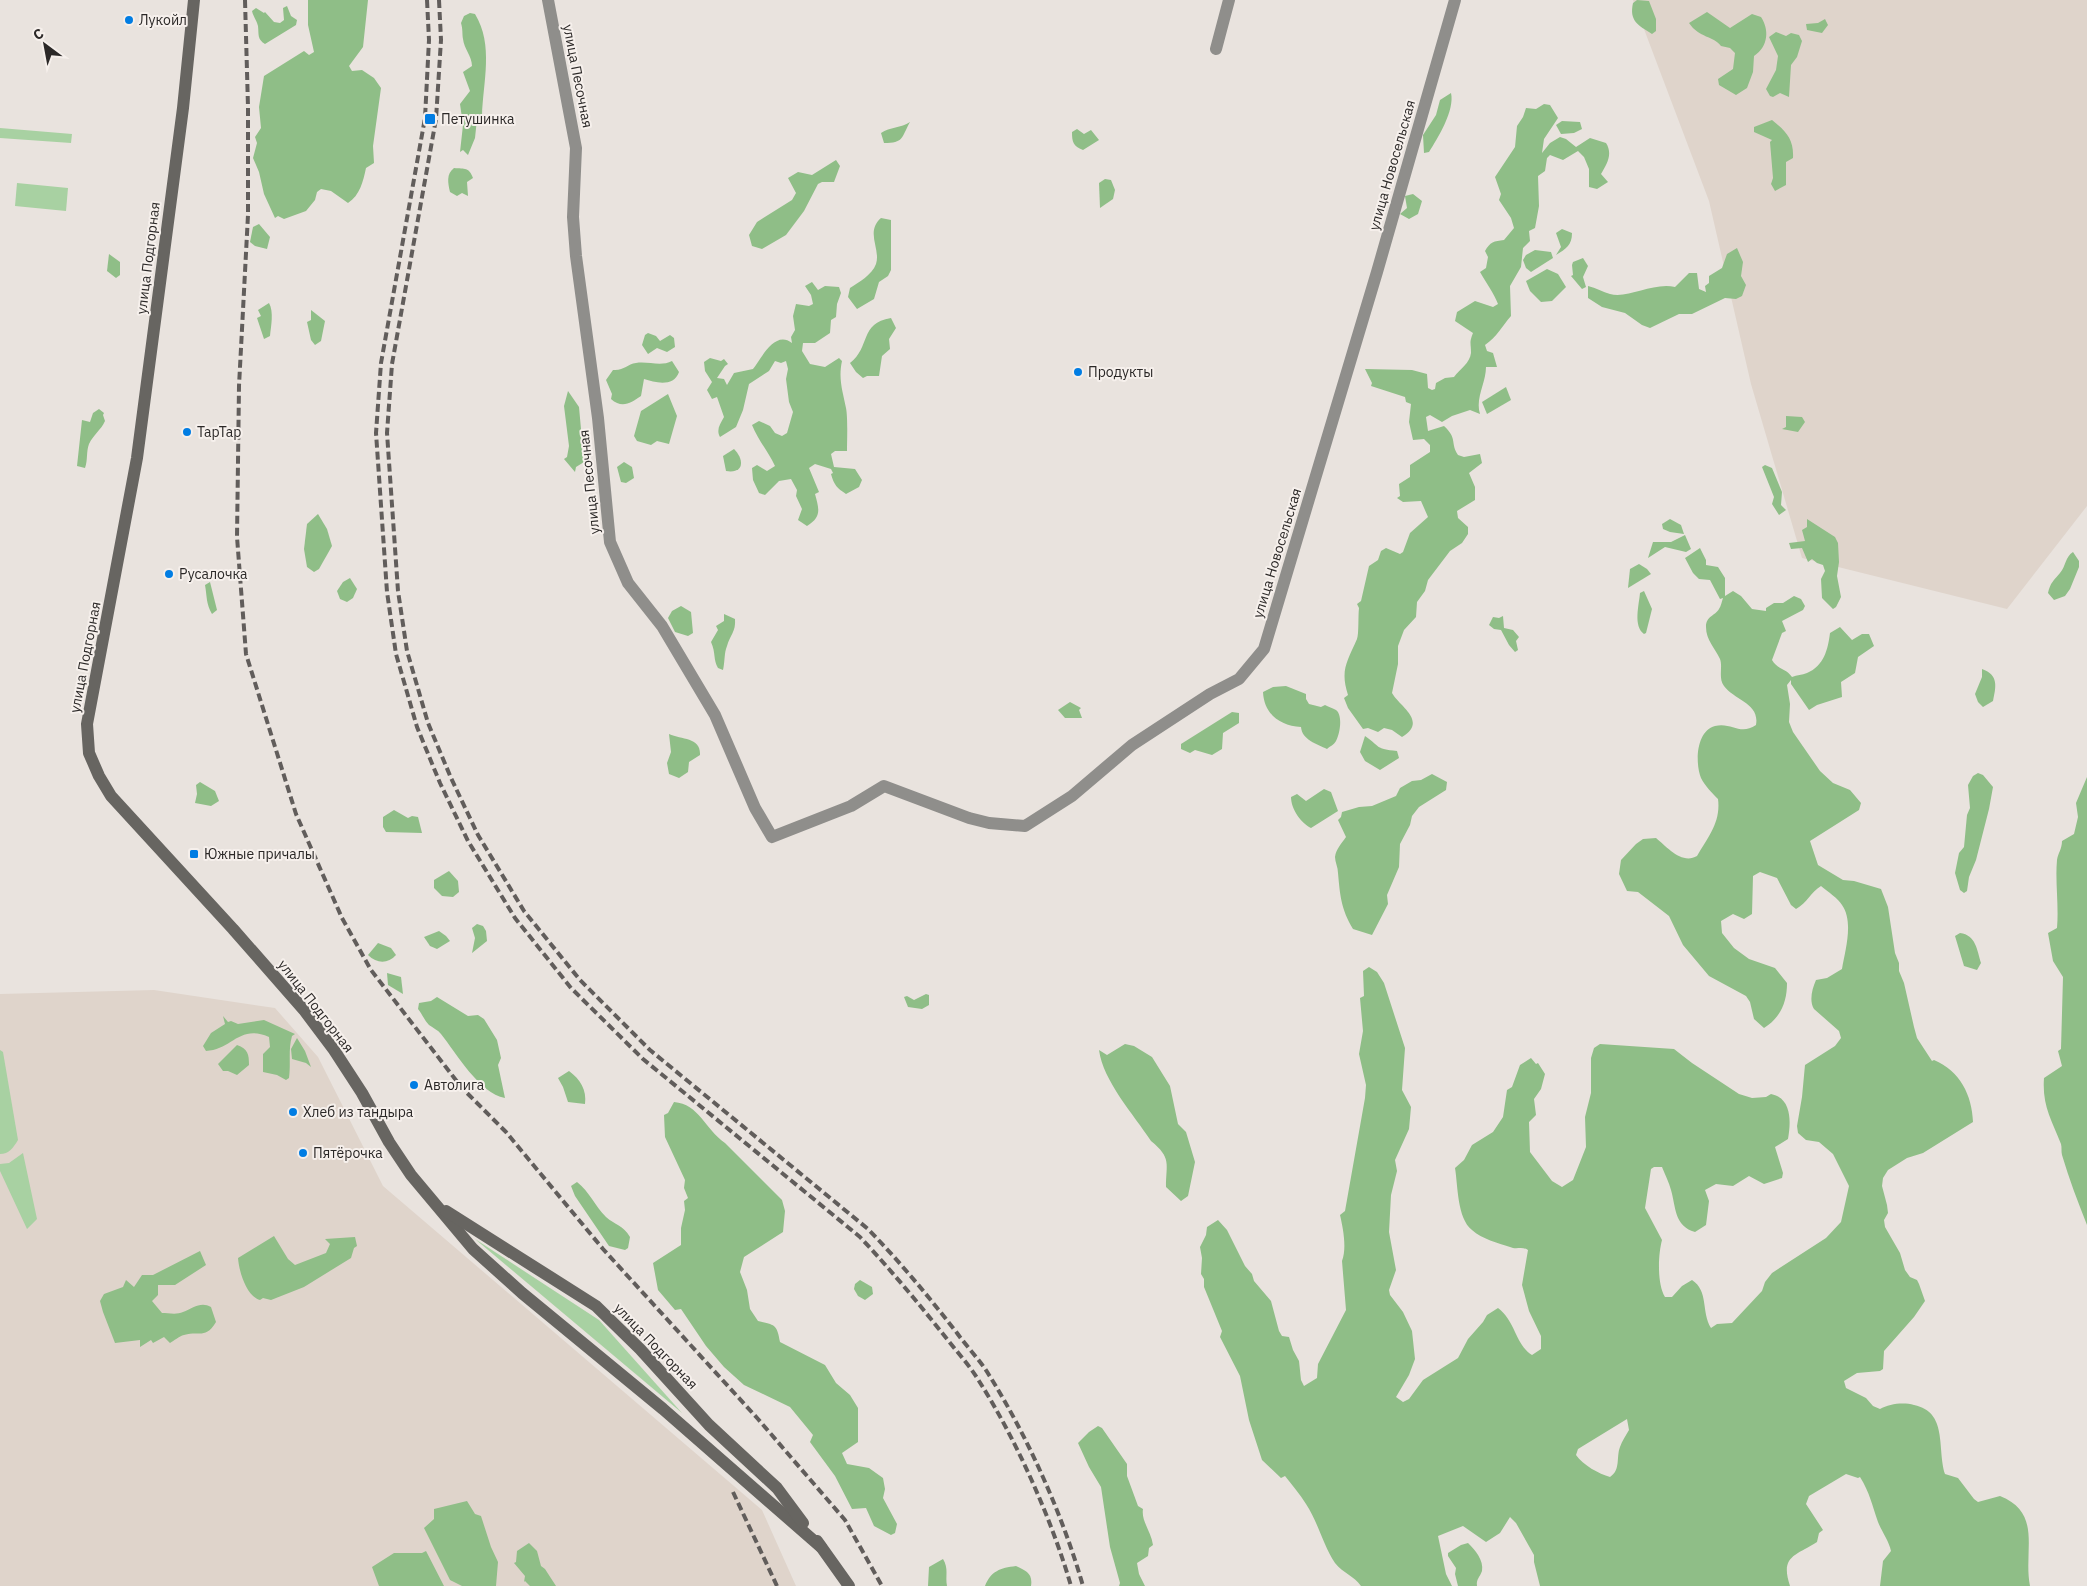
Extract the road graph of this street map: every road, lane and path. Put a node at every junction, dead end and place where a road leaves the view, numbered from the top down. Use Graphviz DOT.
graph roads {
  1 [pos="194,0"];
  2 [pos="548,0"];
  3 [pos="1229,0"];
  4 [pos="1455,0"];
  5 [pos="1216,50"];
  6 [pos="851,806"];
  7 [pos="436,1205"];
  8 [pos="821,1547"];
  9 [pos="849,1586"];
  1 -- 7 [label="main road, улица Подгорная"];
  2 -- 6 [label="street, улица Песочная"];
  3 -- 5 [label="street"];
  4 -- 6 [label="street, улица Новосельская"];
  7 -- 8 [label="main road, улица Подгорная"];
  7 -- 8 [label="main road, улица Подгорная"];
  8 -- 9 [label="main road, улица Подгорная"];
}
